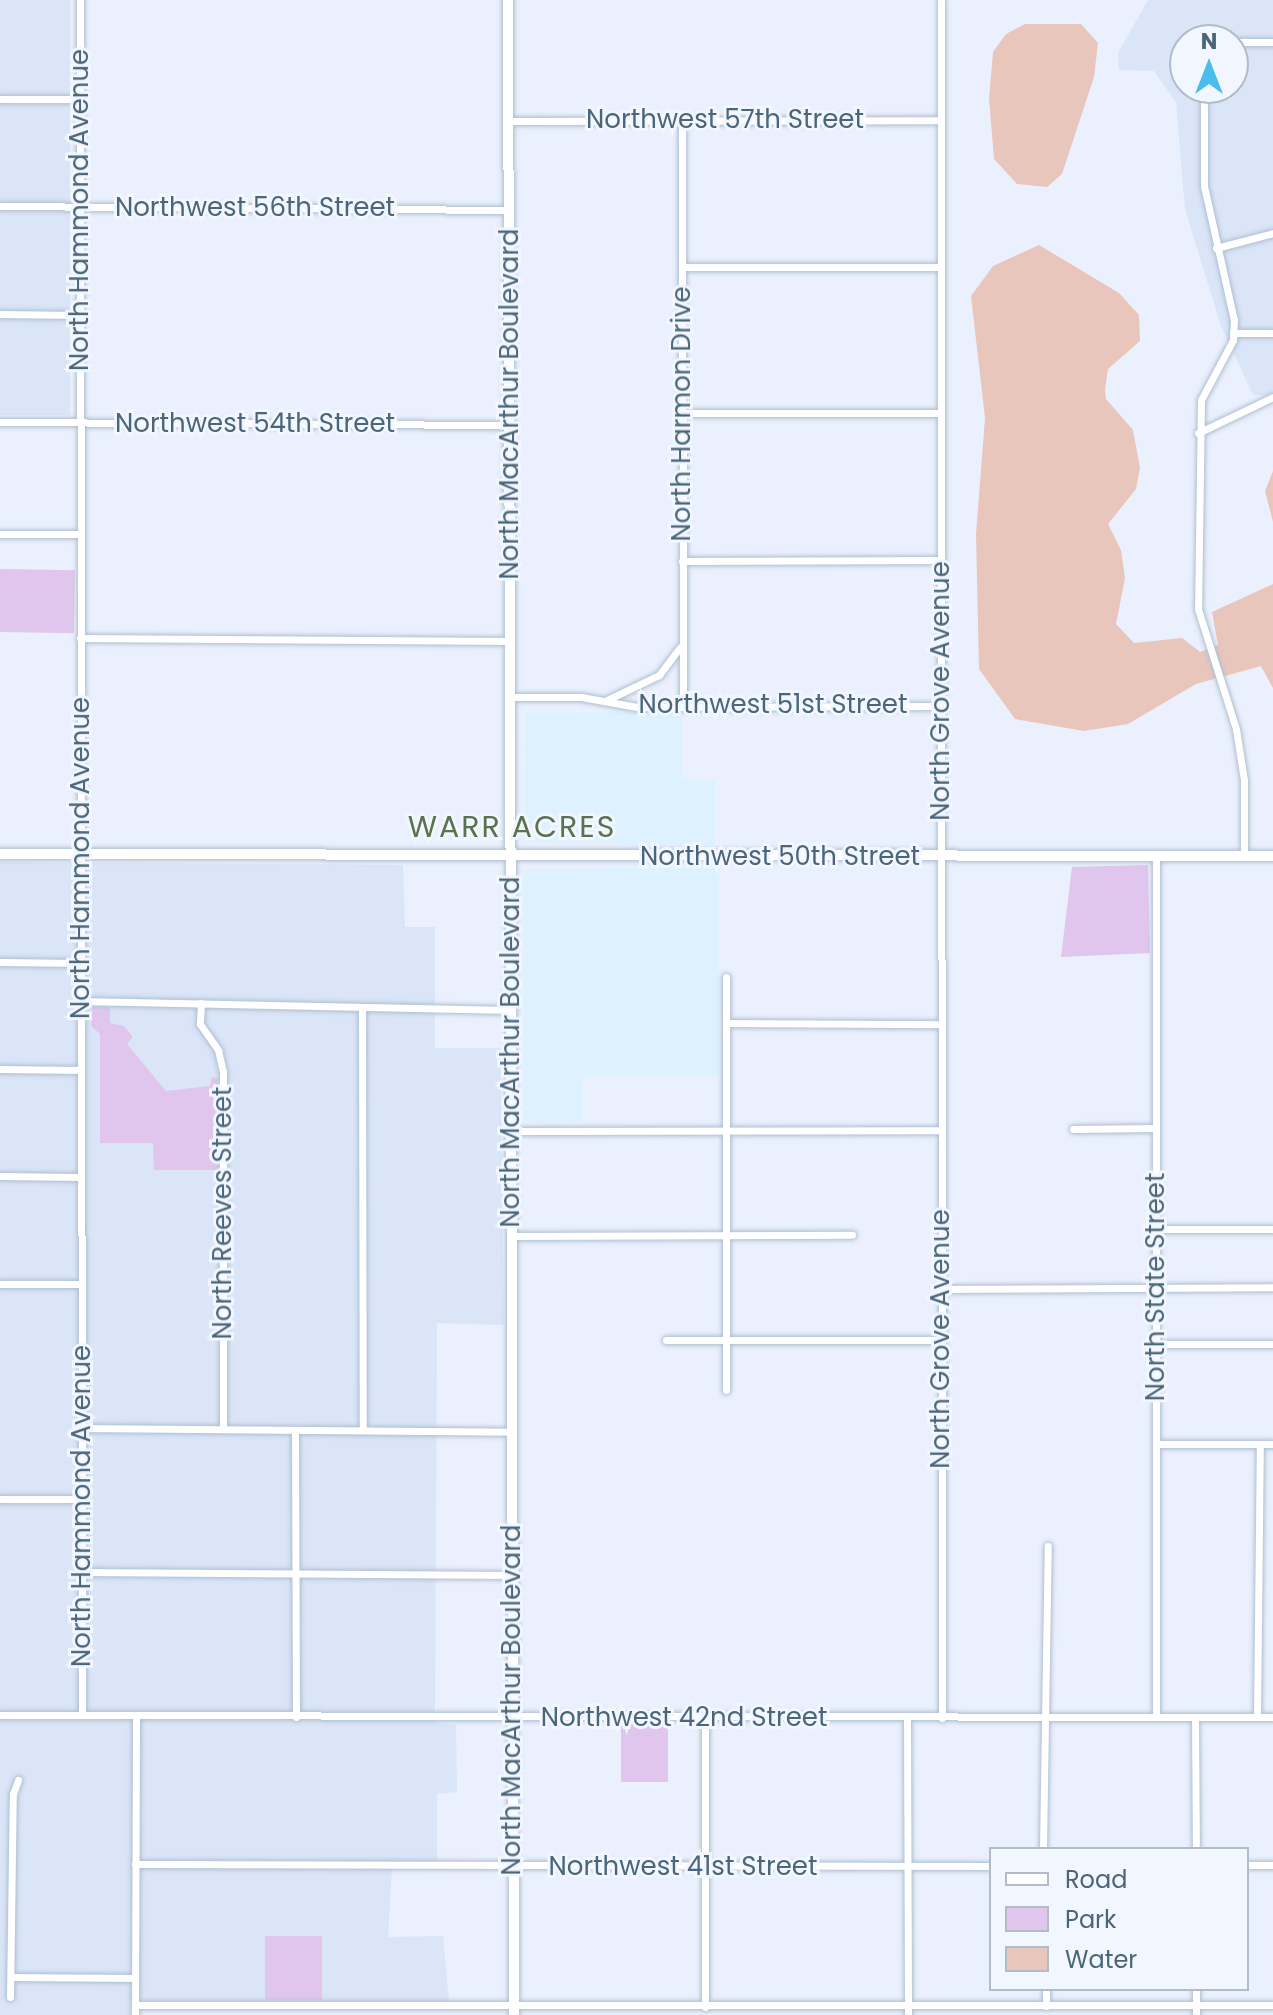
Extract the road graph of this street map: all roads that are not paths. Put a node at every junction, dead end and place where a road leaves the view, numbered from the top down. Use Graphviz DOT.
graph roads {
  1 [pos="80,0"];
  2 [pos="508,0"];
  3 [pos="941,0"];
  4 [pos="1249,42"];
  5 [pos="1273,42"];
  6 [pos="0,99"];
  7 [pos="80,99"];
  8 [pos="1204,104"];
  9 [pos="682,120"];
  10 [pos="940,120"];
  11 [pos="509,121"];
  12 [pos="0,206"];
  13 [pos="80,207"];
  14 [pos="509,210"];
  15 [pos="1273,233"];
  16 [pos="1216,248"];
  17 [pos="682,267"];
  18 [pos="941,267"];
  19 [pos="0,314"];
  20 [pos="80,315"];
  21 [pos="1233,333"];
  22 [pos="1273,333"];
  23 [pos="1273,397"];
  24 [pos="683,413"];
  25 [pos="941,413"];
  26 [pos="0,422"];
  27 [pos="80,423"];
  28 [pos="510,425"];
  29 [pos="1198,433"];
  30 [pos="0,534"];
  31 [pos="80,534"];
  32 [pos="941,560"];
  33 [pos="682,561"];
  34 [pos="80,638"];
  35 [pos="510,641"];
  36 [pos="683,641"];
  37 [pos="510,697"];
  38 [pos="607,700"];
  39 [pos="941,706"];
  40 [pos="683,707"];
  41 [pos="0,854"];
  42 [pos="81,855"];
  43 [pos="1156,856"];
  44 [pos="1244,856"];
  45 [pos="1273,856"];
  46 [pos="511,857"];
  47 [pos="941,857"];
  48 [pos="0,962"];
  49 [pos="81,963"];
  50 [pos="726,977"];
  51 [pos="81,1001"];
  52 [pos="201,1003"];
  53 [pos="362,1007"];
  54 [pos="510,1010"];
  55 [pos="726,1023"];
  56 [pos="941,1024"];
  57 [pos="0,1069"];
  58 [pos="81,1070"];
  59 [pos="1156,1128"];
  60 [pos="1073,1129"];
  61 [pos="726,1130"];
  62 [pos="940,1130"];
  63 [pos="511,1131"];
  64 [pos="0,1176"];
  65 [pos="81,1177"];
  66 [pos="1156,1229"];
  67 [pos="1273,1229"];
  68 [pos="726,1235"];
  69 [pos="852,1235"];
  70 [pos="511,1236"];
  71 [pos="0,1284"];
  72 [pos="81,1284"];
  73 [pos="1156,1287"];
  74 [pos="1273,1287"];
  75 [pos="941,1289"];
  76 [pos="666,1340"];
  77 [pos="726,1340"];
  78 [pos="941,1340"];
  79 [pos="1156,1344"];
  80 [pos="1273,1344"];
  81 [pos="726,1390"];
  82 [pos="82,1428"];
  83 [pos="223,1429"];
  84 [pos="295,1430"];
  85 [pos="363,1430"];
  86 [pos="511,1432"];
  87 [pos="1156,1444"];
  88 [pos="1260,1444"];
  89 [pos="1273,1444"];
  90 [pos="0,1499"];
  91 [pos="82,1499"];
  92 [pos="1048,1546"];
  93 [pos="82,1572"];
  94 [pos="296,1573"];
  95 [pos="512,1575"];
  96 [pos="0,1715"];
  97 [pos="82,1715"];
  98 [pos="136,1716"];
  99 [pos="296,1717"];
  100 [pos="1156,1717"];
  101 [pos="1195,1717"];
  102 [pos="1257,1717"];
  103 [pos="1273,1717"];
  104 [pos="512,1718"];
  105 [pos="705,1718"];
  106 [pos="907,1718"];
  107 [pos="942,1718"];
  108 [pos="1047,1718"];
  109 [pos="18,1780"];
  110 [pos="1043,1847"];
  111 [pos="1196,1847"];
  112 [pos="135,1864"];
  113 [pos="1249,1865"];
  114 [pos="1273,1865"];
  115 [pos="907,1866"];
  116 [pos="989,1866"];
  117 [pos="512,1867"];
  118 [pos="705,1867"];
  119 [pos="0,1893"];
  120 [pos="11,1894"];
  121 [pos="11,1977"];
  122 [pos="135,1978"];
  123 [pos="1046,1991"];
  124 [pos="1196,1991"];
  125 [pos="10,1997"];
  126 [pos="135,2005"];
  127 [pos="1196,2005"];
  128 [pos="1273,2005"];
  129 [pos="1046,2006"];
  130 [pos="705,2007"];
  131 [pos="908,2011"];
  132 [pos="513,2012"];
  133 [pos="135,2015"];
  134 [pos="1196,2015"];
  1 -- 7 [label="street, North Hammond Avenue"];
  2 -- 11 [label="main road, North MacArthur Boulevard"];
  3 -- 10 [label="street, North Grove Avenue"];
  4 -- 5 [label="street"];
  6 -- 7 [label="street"];
  7 -- 13 [label="street, North Hammond Avenue"];
  8 -- 16 [label="street"];
  9 -- 10 [label="street, Northwest 57th Street"];
  9 -- 11 [label="street, Northwest 57th Street"];
  9 -- 17 [label="street, North Harmon Drive"];
  10 -- 18 [label="street, North Grove Avenue"];
  11 -- 14 [label="main road, North MacArthur Boulevard"];
  12 -- 13 [label="street, Northwest 56th Street"];
  13 -- 14 [label="street, Northwest 56th Street"];
  13 -- 20 [label="street, North Hammond Avenue"];
  14 -- 28 [label="main road, North MacArthur Boulevard"];
  15 -- 16 [label="street"];
  16 -- 21 [label="street"];
  17 -- 18 [label="street"];
  17 -- 24 [label="street, North Harmon Drive"];
  18 -- 25 [label="street, North Grove Avenue"];
  19 -- 20 [label="street"];
  20 -- 27 [label="street, North Hammond Avenue"];
  21 -- 22 [label="street"];
  21 -- 29 [label="street"];
  23 -- 29 [label="street"];
  24 -- 25 [label="street"];
  24 -- 33 [label="street, North Harmon Drive"];
  25 -- 32 [label="street, North Grove Avenue"];
  26 -- 27 [label="street, Northwest 54th Street"];
  27 -- 28 [label="street, Northwest 54th Street"];
  27 -- 31 [label="street, North Hammond Avenue"];
  28 -- 35 [label="main road, North MacArthur Boulevard"];
  29 -- 44 [label="street"];
  30 -- 31 [label="street"];
  31 -- 34 [label="street, North Hammond Avenue"];
  32 -- 33 [label="street"];
  32 -- 39 [label="street, North Grove Avenue"];
  33 -- 36 [label="street, North Harmon Drive"];
  34 -- 35 [label="street"];
  34 -- 42 [label="street, North Hammond Avenue"];
  35 -- 37 [label="main road, North MacArthur Boulevard"];
  36 -- 38 [label="street"];
  36 -- 40 [label="street, North Harmon Drive"];
  37 -- 38 [label="street, Northwest 51st Street"];
  37 -- 46 [label="main road, North MacArthur Boulevard"];
  38 -- 40 [label="street, Northwest 51st Street"];
  39 -- 40 [label="street, Northwest 51st Street"];
  39 -- 47 [label="street, North Grove Avenue"];
  41 -- 42 [label="main road, Northwest 50th Street"];
  42 -- 46 [label="main road, Northwest 50th Street"];
  42 -- 49 [label="street, North Hammond Avenue"];
  43 -- 44 [label="main road, Northwest 50th Street"];
  43 -- 47 [label="main road, Northwest 50th Street"];
  43 -- 59 [label="street, North State Street"];
  44 -- 45 [label="main road, Northwest 50th Street"];
  46 -- 47 [label="main road, Northwest 50th Street"];
  46 -- 54 [label="main road, North MacArthur Boulevard"];
  47 -- 56 [label="street, North Grove Avenue"];
  48 -- 49 [label="street"];
  49 -- 51 [label="street, North Hammond Avenue"];
  50 -- 55 [label="street"];
  51 -- 52 [label="street"];
  51 -- 58 [label="street, North Hammond Avenue"];
  52 -- 53 [label="street"];
  52 -- 83 [label="street, North Reeves Street"];
  53 -- 54 [label="street"];
  53 -- 85 [label="street"];
  54 -- 63 [label="main road, North MacArthur Boulevard"];
  55 -- 56 [label="street"];
  55 -- 61 [label="street"];
  56 -- 62 [label="street, North Grove Avenue"];
  57 -- 58 [label="street"];
  58 -- 65 [label="street, North Hammond Avenue"];
  59 -- 60 [label="street"];
  59 -- 66 [label="street, North State Street"];
  61 -- 62 [label="street"];
  61 -- 63 [label="street"];
  61 -- 68 [label="street"];
  62 -- 75 [label="street, North Grove Avenue"];
  63 -- 70 [label="main road, North MacArthur Boulevard"];
  64 -- 65 [label="street"];
  65 -- 72 [label="street, North Hammond Avenue"];
  66 -- 67 [label="street"];
  66 -- 73 [label="street, North State Street"];
  68 -- 69 [label="street"];
  68 -- 70 [label="street"];
  68 -- 77 [label="street"];
  70 -- 86 [label="main road, North MacArthur Boulevard"];
  71 -- 72 [label="street"];
  72 -- 82 [label="street, North Hammond Avenue"];
  73 -- 74 [label="street"];
  73 -- 75 [label="street"];
  73 -- 79 [label="street, North State Street"];
  75 -- 78 [label="street, North Grove Avenue"];
  76 -- 77 [label="street"];
  77 -- 78 [label="street"];
  77 -- 81 [label="street"];
  78 -- 107 [label="street, North Grove Avenue"];
  79 -- 80 [label="street"];
  79 -- 87 [label="street, North State Street"];
  82 -- 83 [label="street"];
  82 -- 91 [label="street, North Hammond Avenue"];
  83 -- 84 [label="street"];
  84 -- 85 [label="street"];
  84 -- 94 [label="street"];
  85 -- 86 [label="street"];
  86 -- 95 [label="main road, North MacArthur Boulevard"];
  87 -- 88 [label="street"];
  87 -- 100 [label="street, North State Street"];
  88 -- 89 [label="street"];
  88 -- 102 [label="street"];
  90 -- 91 [label="street"];
  91 -- 93 [label="street, North Hammond Avenue"];
  92 -- 108 [label="street"];
  93 -- 94 [label="street"];
  93 -- 97 [label="street, North Hammond Avenue"];
  94 -- 95 [label="street"];
  94 -- 99 [label="street"];
  95 -- 104 [label="main road, North MacArthur Boulevard"];
  96 -- 97 [label="street, Northwest 42nd Street"];
  97 -- 98 [label="street, Northwest 42nd Street"];
  98 -- 99 [label="street, Northwest 42nd Street"];
  98 -- 112 [label="street"];
  99 -- 104 [label="street, Northwest 42nd Street"];
  100 -- 101 [label="street, Northwest 42nd Street"];
  100 -- 108 [label="street, Northwest 42nd Street"];
  101 -- 102 [label="street, Northwest 42nd Street"];
  101 -- 111 [label="street"];
  102 -- 103 [label="street, Northwest 42nd Street"];
  104 -- 105 [label="street, Northwest 42nd Street"];
  104 -- 117 [label="main road, North MacArthur Boulevard"];
  105 -- 106 [label="street, Northwest 42nd Street"];
  105 -- 118 [label="street"];
  106 -- 107 [label="street, Northwest 42nd Street"];
  106 -- 115 [label="street"];
  107 -- 108 [label="street, Northwest 42nd Street"];
  108 -- 110 [label="street"];
  109 -- 120 [label="street"];
  112 -- 117 [label="street, Northwest 41st Street"];
  112 -- 122 [label="street"];
  113 -- 114 [label="street"];
  115 -- 116 [label="street, Northwest 41st Street"];
  115 -- 118 [label="street, Northwest 41st Street"];
  115 -- 131 [label="street"];
  117 -- 118 [label="street, Northwest 41st Street"];
  117 -- 132 [label="main road, North MacArthur Boulevard"];
  118 -- 130 [label="street"];
  119 -- 120 [label="street"];
  120 -- 121 [label="street"];
  121 -- 122 [label="street"];
  121 -- 125 [label="street"];
  122 -- 126 [label="street"];
  123 -- 129 [label="street"];
  124 -- 127 [label="street"];
  126 -- 132 [label="street"];
  126 -- 133 [label="street"];
  127 -- 128 [label="street"];
  127 -- 129 [label="street"];
  127 -- 134 [label="street"];
  129 -- 131 [label="street"];
  130 -- 131 [label="street"];
  130 -- 132 [label="street"];
}
